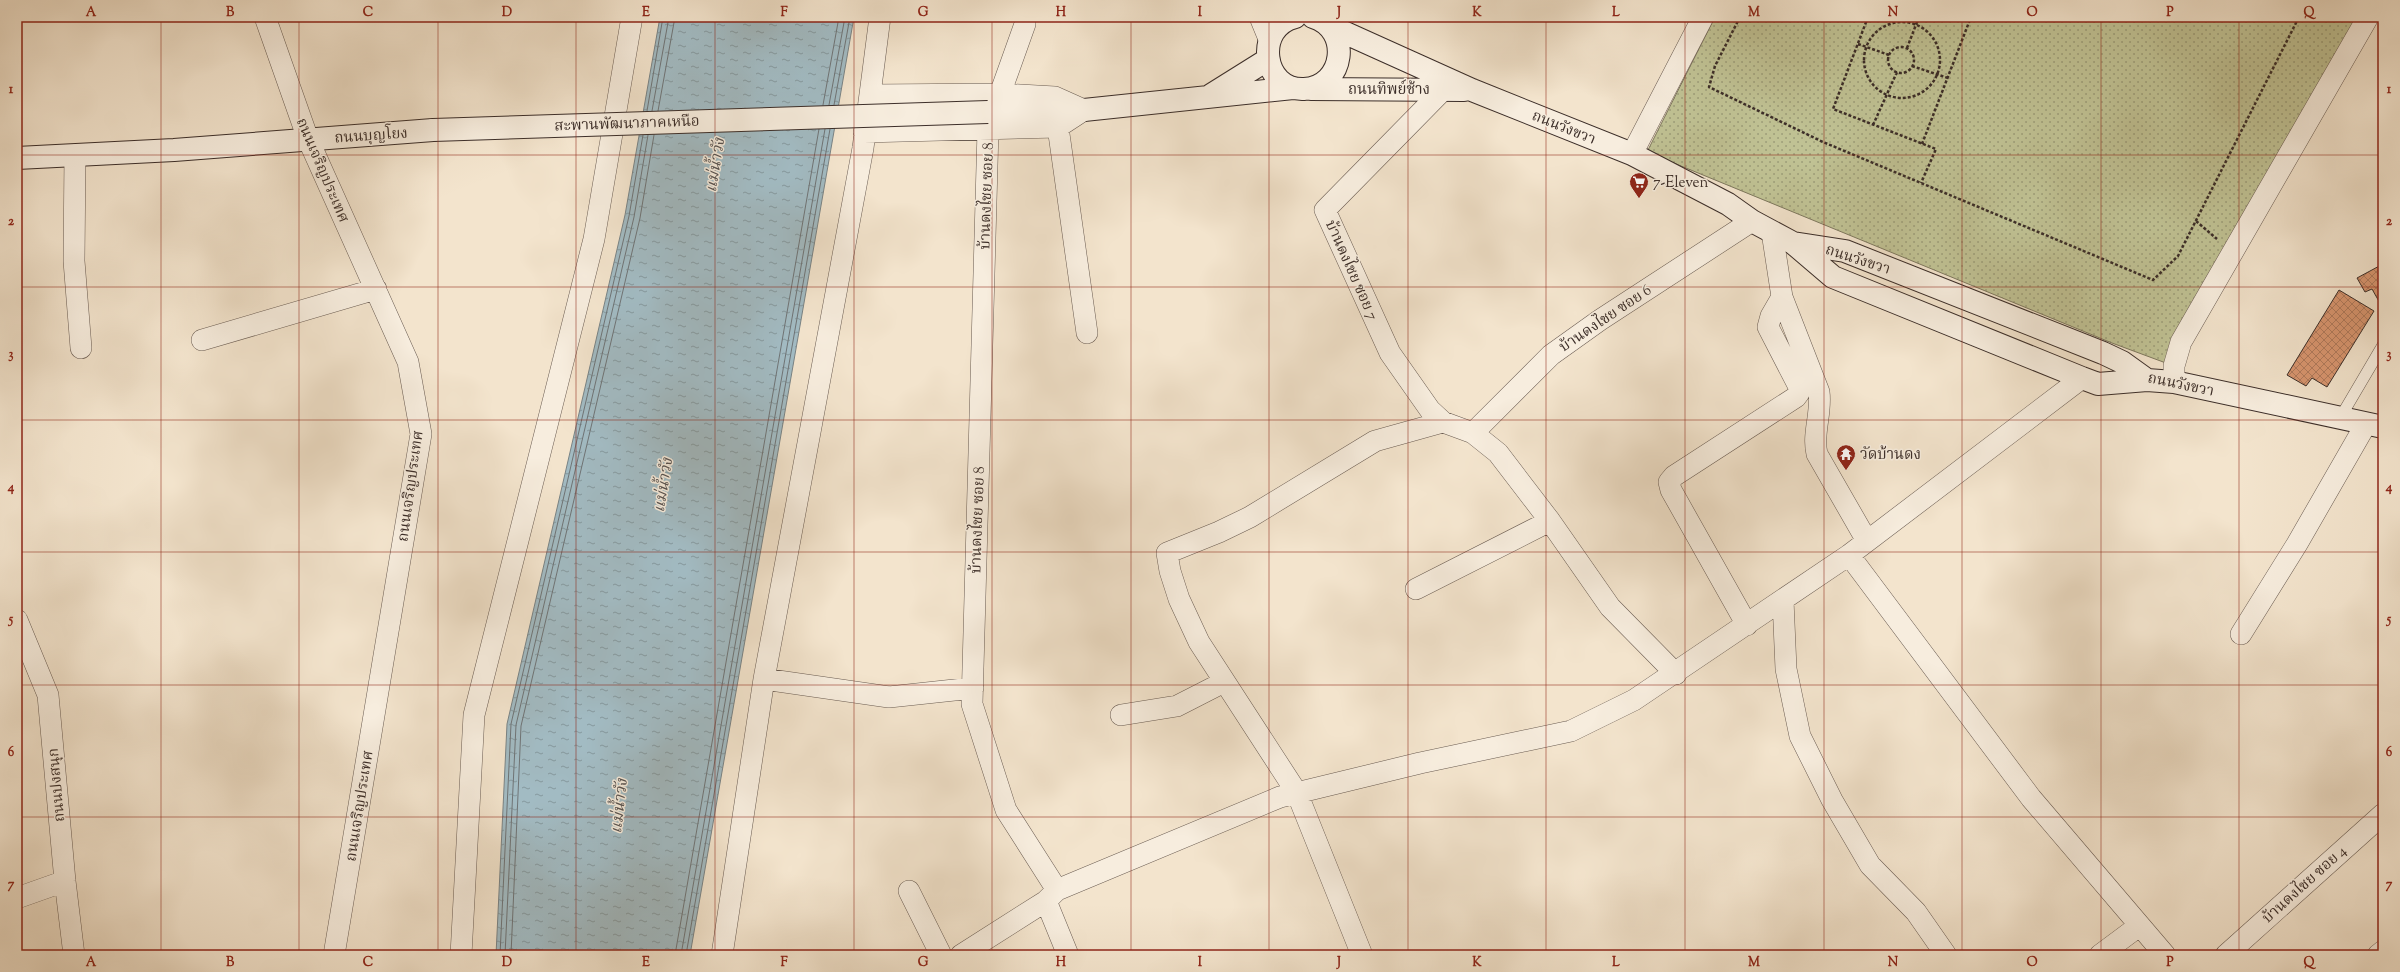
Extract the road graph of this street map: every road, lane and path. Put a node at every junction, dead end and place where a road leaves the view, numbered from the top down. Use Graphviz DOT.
graph roads {
  1 [pos="265,17"];
  2 [pos="632,17"];
  3 [pos="880,17"];
  4 [pos="1025,17"];
  5 [pos="1260,17"];
  6 [pos="1295,17"];
  7 [pos="1703,17"];
  8 [pos="1740,17"];
  9 [pos="1868,17"];
  10 [pos="1919,17"];
  11 [pos="1970,17"];
  12 [pos="2299,17"];
  13 [pos="2368,17"];
  14 [pos="1318,19"];
  15 [pos="1916,25"];
  16 [pos="1858,44"];
  17 [pos="1866,47"];
  18 [pos="1908,48"];
  19 [pos="1268,50"];
  20 [pos="1889,55"];
  21 [pos="1912,66"];
  22 [pos="1897,72"];
  23 [pos="1937,75"];
  24 [pos="1948,78"];
  25 [pos="1299,88"];
  26 [pos="1444,89"];
  27 [pos="1472,90"];
  28 [pos="870,95"];
  29 [pos="1886,96"];
  30 [pos="1207,98"];
  31 [pos="1084,110"];
  32 [pos="992,112"];
  33 [pos="1873,125"];
  34 [pos="1058,127"];
  35 [pos="434,130"];
  36 [pos="864,132"];
  37 [pos="308,140"];
  38 [pos="1922,144"];
  39 [pos="1632,154"];
  40 [pos="75,155"];
  41 [pos="17,158"];
  42 [pos="1921,183"];
  43 [pos="1752,221"];
  44 [pos="2196,221"];
  45 [pos="1772,232"];
  46 [pos="1793,242"];
  47 [pos="2235,250"];
  48 [pos="376,289"];
  49 [pos="1782,297"];
  50 [pos="1087,333"];
  51 [pos="202,340"];
  52 [pos="2383,345"];
  53 [pos="81,348"];
  54 [pos="2082,378"];
  55 [pos="2147,380"];
  56 [pos="2174,382"];
  57 [pos="2340,418"];
  58 [pos="1443,422"];
  59 [pos="2374,426"];
  60 [pos="1474,433"];
  61 [pos="1550,521"];
  62 [pos="1867,541"];
  63 [pos="1849,555"];
  64 [pos="1416,590"];
  65 [pos="1783,600"];
  66 [pos="17,620"];
  67 [pos="1747,624"];
  68 [pos="2241,634"];
  69 [pos="1676,674"];
  70 [pos="764,678"];
  71 [pos="1224,682"];
  72 [pos="973,688"];
  73 [pos="1121,714"];
  74 [pos="1297,793"];
  75 [pos="2383,814"];
  76 [pos="65,881"];
  77 [pos="909,891"];
  78 [pos="1052,896"];
  79 [pos="17,898"];
  80 [pos="2139,926"];
  81 [pos="2383,951"];
  82 [pos="74,955"];
  83 [pos="334,955"];
  84 [pos="461,955"];
  85 [pos="722,955"];
  86 [pos="941,955"];
  87 [pos="961,955"];
  88 [pos="1068,955"];
  89 [pos="1362,955"];
  90 [pos="1946,955"];
  91 [pos="2100,955"];
  92 [pos="2165,955"];
  93 [pos="2226,955"];
  94 [pos="2378,955"];
  1 -- 37 [label="street, ถนนเจริญประเทศ"];
  2 -- 84 [label="street"];
  3 -- 28 [label="street"];
  4 -- 32 [label="street, บ้านดงไชย ซอย 8"];
  5 -- 19 [label="street"];
  6 -- 19 [label="street"];
  7 -- 39 [label="street"];
  8 -- 42 [label="path"];
  9 -- 16 [label="path"];
  10 -- 15 [label="path"];
  11 -- 24 [label="path"];
  12 -- 44 [label="path"];
  13 -- 47 [label="street"];
  14 -- 25 [label="street"];
  14 -- 27 [label="street, ถนนวังขวา"];
  15 -- 17 [label="path"];
  15 -- 18 [label="path"];
  15 -- 23 [label="path"];
  16 -- 17 [label="path"];
  16 -- 33 [label="path"];
  17 -- 20 [label="path"];
  17 -- 29 [label="path"];
  18 -- 20 [label="path"];
  18 -- 21 [label="path"];
  19 -- 25 [label="street"];
  19 -- 30 [label="street"];
  20 -- 22 [label="path"];
  21 -- 22 [label="path"];
  21 -- 23 [label="path"];
  22 -- 29 [label="path"];
  23 -- 24 [label="path"];
  23 -- 29 [label="path"];
  24 -- 38 [label="path"];
  25 -- 26 [label="street, ถนนทิพย์ช้าง"];
  25 -- 30 [label="street, สะพานพัฒนาภาคเหนือ"];
  26 -- 27 [label="street, ถนนทิพย์ช้าง"];
  26 -- 58 [label="street, บ้านดงไชย ซอย 7"];
  27 -- 39 [label="street, ถนนวังขวา"];
  28 -- 32 [label="street"];
  28 -- 36 [label="street"];
  29 -- 33 [label="path"];
  30 -- 31 [label="street, สะพานพัฒนาภาคเหนือ"];
  31 -- 32 [label="street, สะพานพัฒนาภาคเหนือ"];
  31 -- 34 [label="street"];
  32 -- 34 [label="street"];
  32 -- 35 [label="street, สะพานพัฒนาภาคเหนือ, bridge"];
  32 -- 36 [label="street"];
  32 -- 72 [label="street, บ้านดงไชย ซอย 8"];
  33 -- 38 [label="path"];
  34 -- 50 [label="street"];
  35 -- 37 [label="street, ถนนบุญโยง"];
  36 -- 70 [label="street"];
  37 -- 40 [label="street, ถนนบุญโยง"];
  37 -- 48 [label="street, ถนนเจริญประเทศ"];
  38 -- 42 [label="path"];
  39 -- 43 [label="street, ถนนวังขวา"];
  40 -- 41 [label="street, ถนนบุญโยง"];
  40 -- 53 [label="street"];
  42 -- 44 [label="path"];
  43 -- 45 [label="street, ถนนวังขวา"];
  43 -- 60 [label="street, บ้านดงไชย ซอย 6"];
  44 -- 47 [label="path"];
  45 -- 46 [label="street, ถนนวังขวา"];
  45 -- 49 [label="street"];
  46 -- 54 [label="street"];
  46 -- 55 [label="street, ถนนวังขวา"];
  47 -- 56 [label="street"];
  48 -- 51 [label="street"];
  48 -- 83 [label="street, ถนนเจริญประเทศ"];
  49 -- 62 [label="street"];
  49 -- 67 [label="street"];
  52 -- 57 [label="lane"];
  54 -- 55 [label="street"];
  54 -- 62 [label="street"];
  55 -- 56 [label="street, ถนนวังขวา"];
  56 -- 57 [label="street, ถนนวังขวา"];
  57 -- 59 [label="street, ถนนวังขวา"];
  58 -- 60 [label="street, บ้านดงไชย ซอย 7"];
  58 -- 71 [label="street"];
  59 -- 68 [label="street"];
  60 -- 61 [label="street"];
  61 -- 64 [label="street"];
  61 -- 69 [label="street"];
  62 -- 63 [label="street"];
  63 -- 65 [label="street"];
  63 -- 80 [label="street"];
  65 -- 67 [label="street"];
  65 -- 90 [label="street"];
  66 -- 76 [label="street, ถนนปงสนุก"];
  67 -- 69 [label="street"];
  69 -- 74 [label="street"];
  70 -- 72 [label="street"];
  70 -- 85 [label="street"];
  71 -- 73 [label="street"];
  71 -- 74 [label="street"];
  72 -- 78 [label="street, บ้านดงไชย ซอย 8"];
  74 -- 78 [label="street"];
  74 -- 89 [label="street"];
  75 -- 93 [label="street, บ้านดงไชย ซอย 4"];
  76 -- 79 [label="street"];
  76 -- 82 [label="street, ถนนปงสนุก"];
  77 -- 86 [label="street"];
  78 -- 87 [label="street"];
  78 -- 88 [label="street, บ้านดงไชย ซอย 8"];
  80 -- 91 [label="street"];
  80 -- 92 [label="street"];
  81 -- 94 [label="street"];
}
